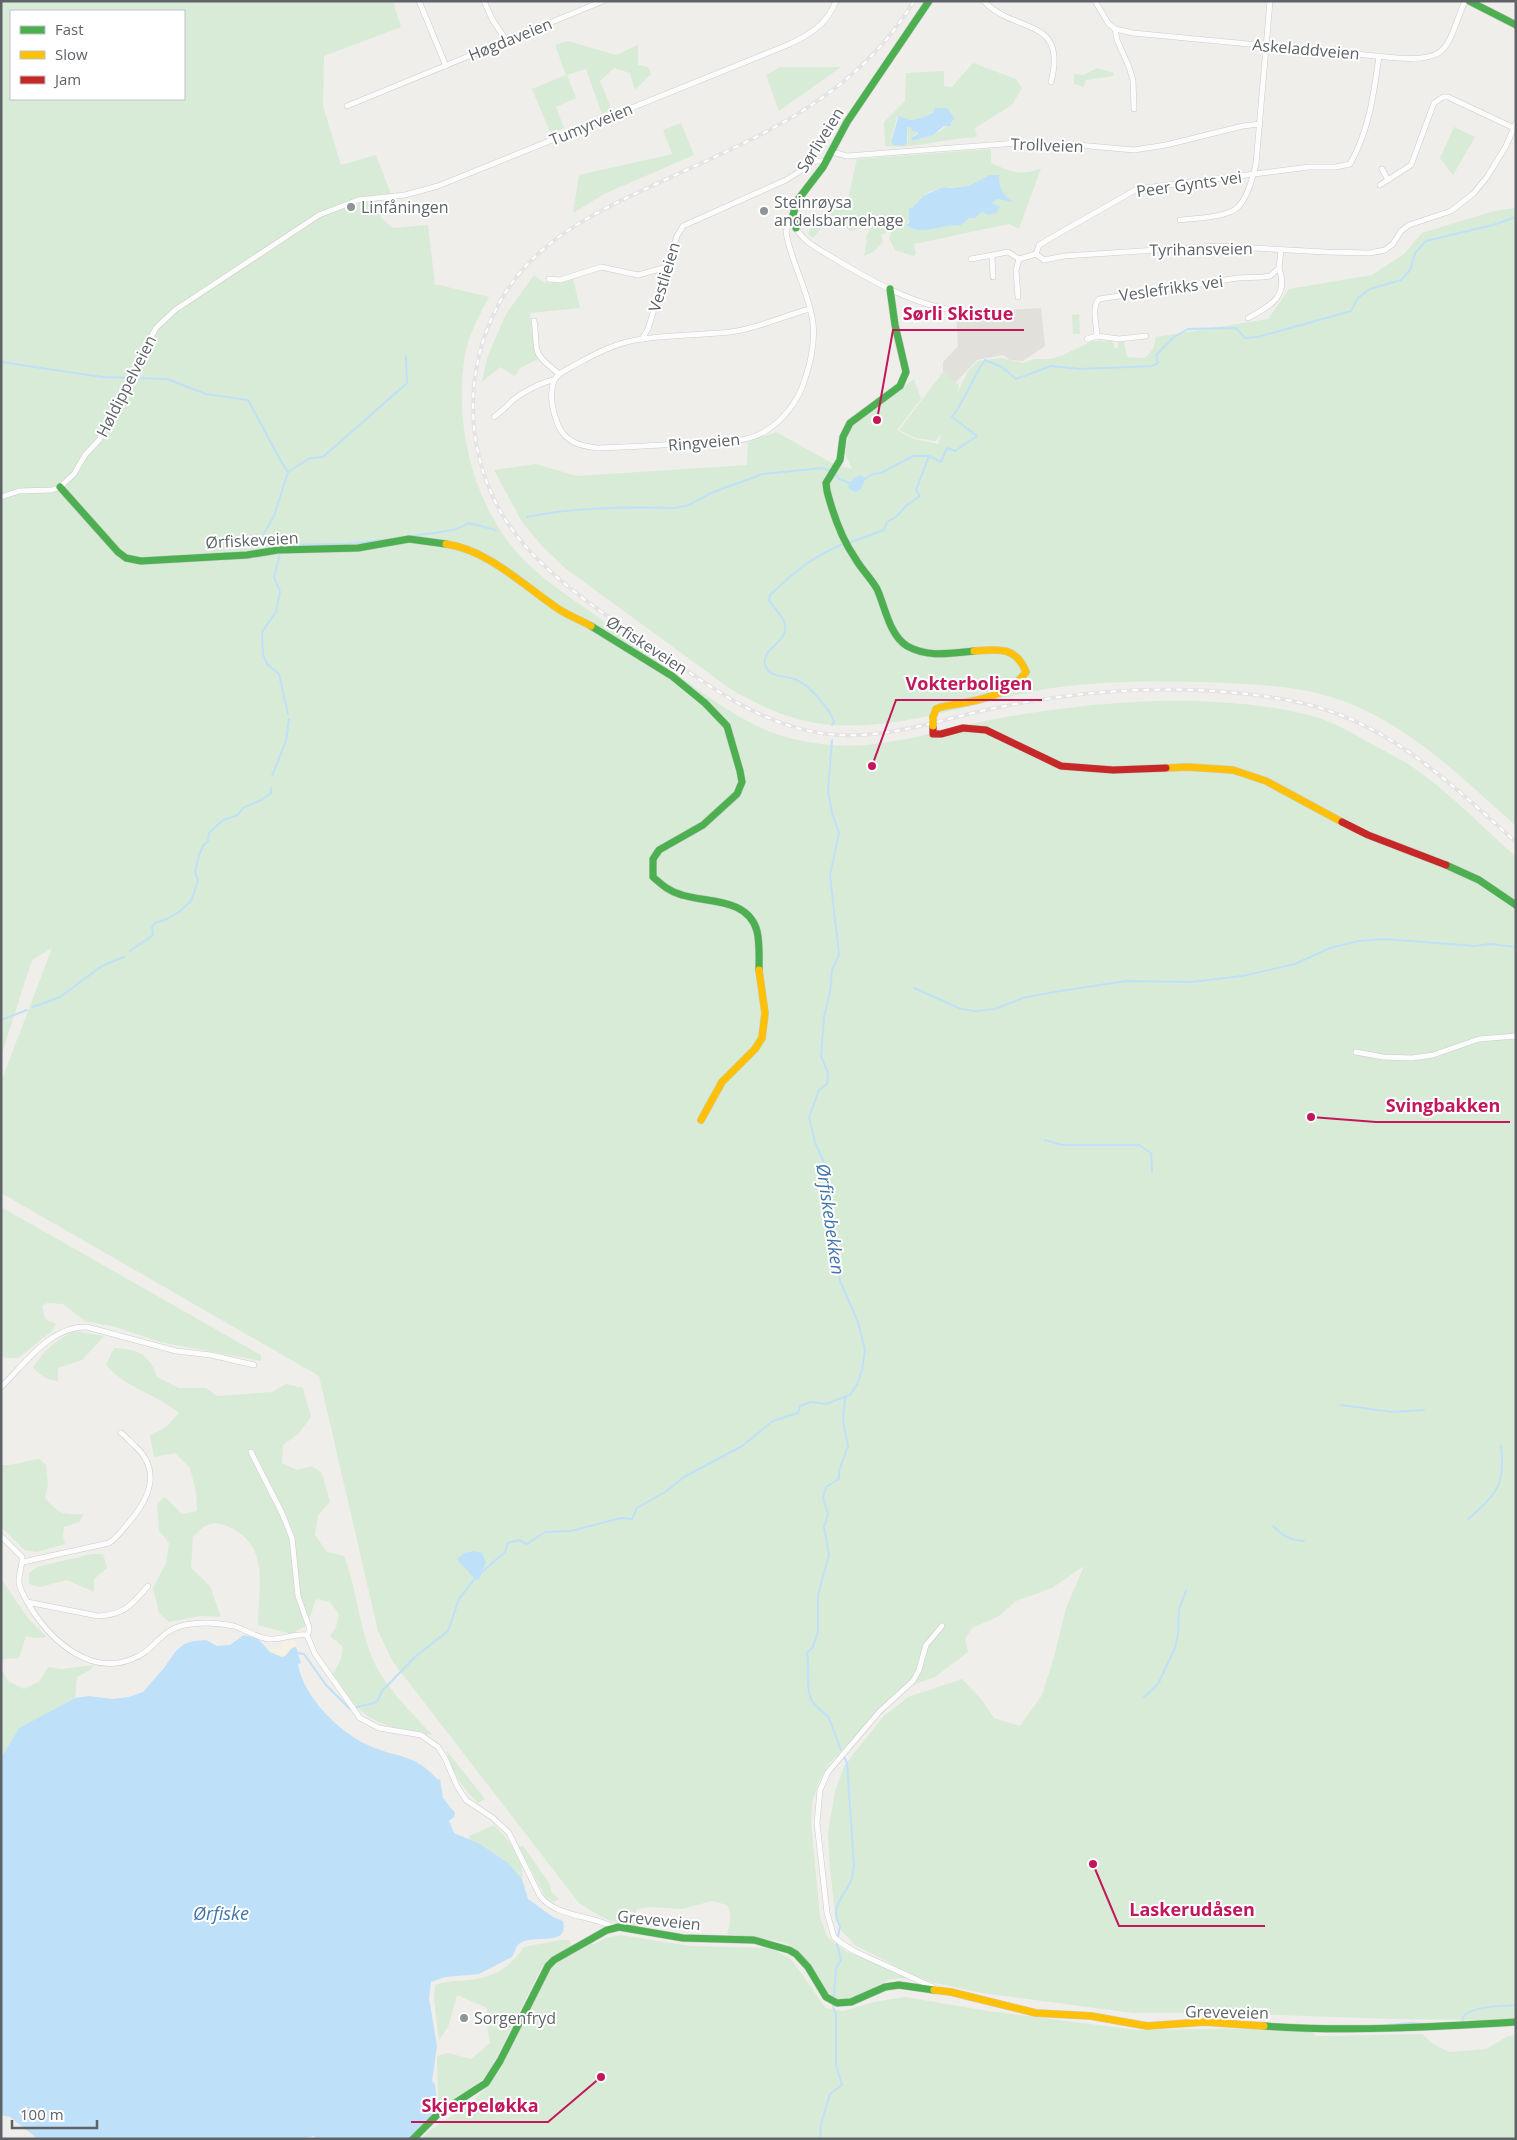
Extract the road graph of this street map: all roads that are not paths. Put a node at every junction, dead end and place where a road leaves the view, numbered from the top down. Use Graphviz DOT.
graph roads {
  1 [pos="419,1"];
  2 [pos="484,1"];
  3 [pos="603,1"];
  4 [pos="836,1"];
  5 [pos="929,1"];
  6 [pos="984,1"];
  7 [pos="1095,1"];
  8 [pos="1270,1"];
  9 [pos="1467,1"];
  10 [pos="1516,25"];
  11 [pos="1114,29"];
  12 [pos="506,40"];
  13 [pos="1267,46"];
  14 [pos="1379,56"];
  15 [pos="446,66"];
  16 [pos="1051,82"];
  17 [pos="347,106"];
  18 [pos="1134,109"];
  19 [pos="1260,124"];
  20 [pos="1515,125"];
  21 [pos="832,152"];
  22 [pos="827,161"];
  23 [pos="1382,169"];
  24 [pos="1254,174"];
  25 [pos="1388,180"];
  26 [pos="1380,185"];
  27 [pos="327,212"];
  28 [pos="794,220"];
  29 [pos="1180,220"];
  30 [pos="796,228"];
  31 [pos="1281,250"];
  32 [pos="1036,254"];
  33 [pos="992,256"];
  34 [pos="971,259"];
  35 [pos="1019,259"];
  36 [pos="667,267"];
  37 [pos="1279,268"];
  38 [pos="993,277"];
  39 [pos="549,279"];
  40 [pos="890,289"];
  41 [pos="1018,297"];
  42 [pos="810,308"];
  43 [pos="961,311"];
  44 [pos="1248,318"];
  45 [pos="534,321"];
  46 [pos="1097,336"];
  47 [pos="1146,336"];
  48 [pos="1087,338"];
  49 [pos="642,339"];
  50 [pos="559,374"];
  51 [pos="554,380"];
  52 [pos="494,417"];
  53 [pos="60,487"];
  54 [pos="1,497"];
  55 [pos="1516,905"];
  56 [pos="1516,1036"];
  57 [pos="1356,1052"];
  58 [pos="701,1120"];
  59 [pos="254,1365"];
  60 [pos="1,1387"];
  61 [pos="122,1433"];
  62 [pos="251,1452"];
  63 [pos="1,1536"];
  64 [pos="23,1562"];
  65 [pos="148,1586"];
  66 [pos="28,1602"];
  67 [pos="942,1626"];
  68 [pos="306,1636"];
  69 [pos="613,1927"];
  70 [pos="942,1991"];
  71 [pos="1516,2022"];
  72 [pos="413,2139"];
  1 -- 15 [label="street"];
  2 -- 12 [label="street"];
  3 -- 12 [label="street, Høgdaveien"];
  4 -- 27 [label="street, Tumyrveien"];
  5 -- 21 [label="street, Sørliveien"];
  6 -- 16 [label="street"];
  7 -- 11 [label="street"];
  8 -- 13 [label="street"];
  9 -- 10 [label="street"];
  9 -- 14 [label="street, Askeladdveien"];
  11 -- 13 [label="street, Askeladdveien"];
  11 -- 18 [label="street"];
  12 -- 15 [label="street, Høgdaveien"];
  13 -- 14 [label="street, Askeladdveien"];
  13 -- 19 [label="street"];
  14 -- 24 [label="street, Peer Gynts vei"];
  15 -- 17 [label="street, Høgdaveien"];
  19 -- 21 [label="street, Trollveien"];
  19 -- 24 [label="street"];
  20 -- 25 [label="street"];
  20 -- 31 [label="street, Tyrihansveien"];
  21 -- 22 [label="street, Sørliveien"];
  22 -- 28 [label="street, Sørliveien"];
  22 -- 36 [label="street, Vestlieien"];
  23 -- 25 [label="street"];
  24 -- 29 [label="street"];
  24 -- 32 [label="street, Peer Gynts vei"];
  25 -- 26 [label="street"];
  27 -- 53 [label="street, Høldippelveien"];
  28 -- 30 [label="street, Sørliveien"];
  28 -- 42 [label="street, Ringveien"];
  30 -- 40 [label="street, Sørliveien"];
  31 -- 32 [label="street, Tyrihansveien"];
  31 -- 37 [label="street"];
  32 -- 35 [label="street, Peer Gynts vei"];
  33 -- 34 [label="street, Peer Gynts vei"];
  33 -- 35 [label="street, Peer Gynts vei"];
  33 -- 38 [label="street"];
  35 -- 41 [label="street"];
  36 -- 39 [label="street"];
  36 -- 49 [label="street, Vestlieien"];
  37 -- 44 [label="street"];
  37 -- 46 [label="street, Veslefrikks vei"];
  40 -- 43 [label="street, Sørliveien"];
  40 -- 55 [label="street, bridge"];
  42 -- 49 [label="street"];
  42 -- 51 [label="street, Ringveien"];
  45 -- 50 [label="street"];
  46 -- 47 [label="street"];
  46 -- 48 [label="street"];
  49 -- 50 [label="street"];
  50 -- 51 [label="street"];
  51 -- 52 [label="street"];
  53 -- 54 [label="street"];
  53 -- 58 [label="street, Ørfiskeveien"];
  56 -- 57 [label="street"];
  59 -- 60 [label="street"];
  61 -- 64 [label="street"];
  62 -- 68 [label="street"];
  63 -- 64 [label="street"];
  64 -- 66 [label="street"];
  65 -- 66 [label="street"];
  66 -- 68 [label="street"];
  67 -- 70 [label="street, Greveveien"];
  68 -- 69 [label="street"];
  69 -- 70 [label="street, Greveveien"];
  69 -- 72 [label="street, Greveveien"];
  70 -- 71 [label="street, Greveveien"];
}
